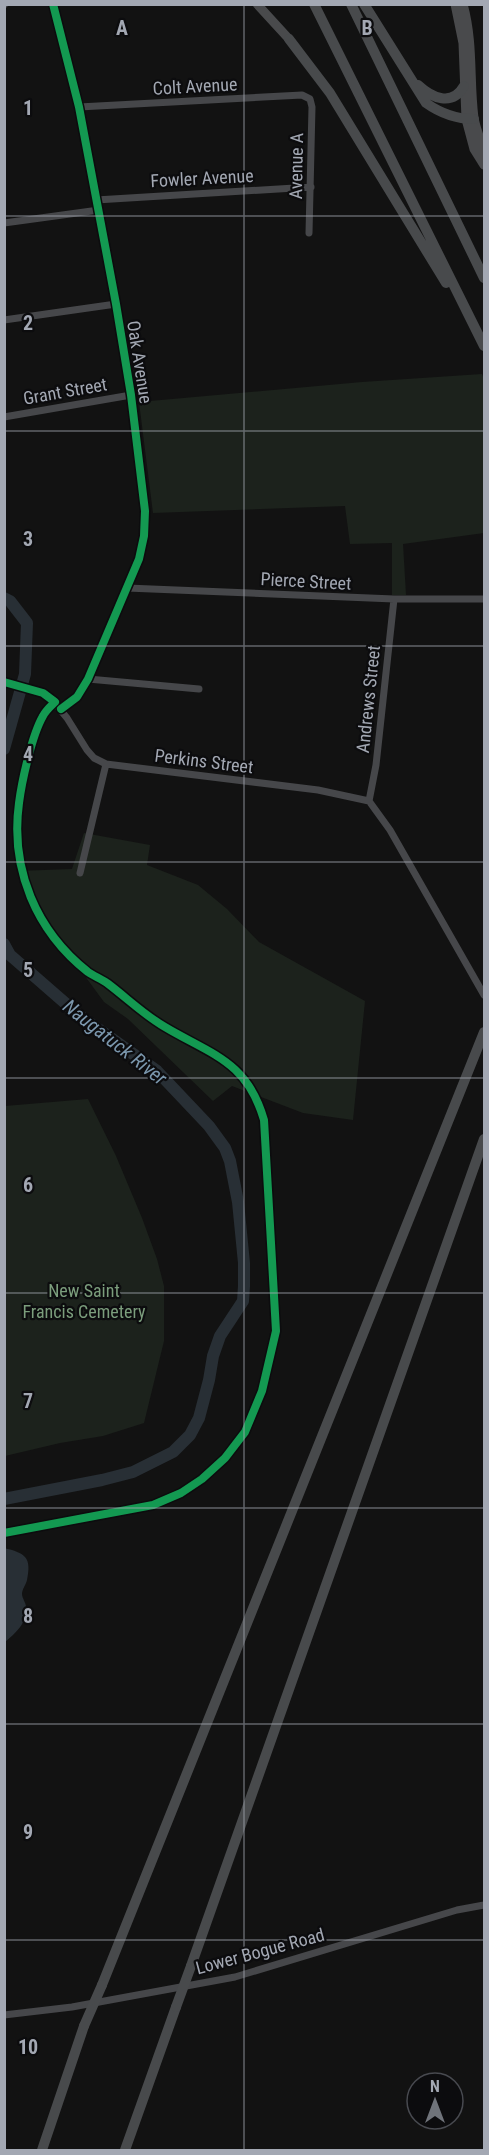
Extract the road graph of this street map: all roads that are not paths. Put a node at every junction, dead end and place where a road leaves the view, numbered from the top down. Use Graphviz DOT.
graph roads {
  1 [pos="53,4"];
  2 [pos="257,4"];
  3 [pos="315,4"];
  4 [pos="351,4"];
  5 [pos="364,4"];
  6 [pos="455,4"];
  7 [pos="463,4"];
  8 [pos="289,39"];
  9 [pos="411,79"];
  10 [pos="464,86"];
  11 [pos="310,99"];
  12 [pos="80,108"];
  13 [pos="470,119"];
  14 [pos="483,162"];
  15 [pos="311,187"];
  16 [pos="96,200"];
  17 [pos="99,210"];
  18 [pos="4,223"];
  19 [pos="309,233"];
  20 [pos="484,278"];
  21 [pos="116,304"];
  22 [pos="4,320"];
  23 [pos="484,345"];
  24 [pos="131,395"];
  25 [pos="4,417"];
  26 [pos="127,588"];
  27 [pos="394,599"];
  28 [pos="484,599"];
  29 [pos="88,679"];
  30 [pos="4,682"];
  31 [pos="199,689"];
  32 [pos="61,709"];
  33 [pos="106,764"];
  34 [pos="369,801"];
  35 [pos="80,873"];
  36 [pos="484,995"];
  37 [pos="484,1032"];
  38 [pos="484,1139"];
  39 [pos="484,1905"];
  40 [pos="4,2015"];
  41 [pos="42,2151"];
  42 [pos="125,2151"];
  1 -- 12 [label="street, Oak Avenue"];
  2 -- 8 [label="main road"];
  3 -- 23 [label="highway"];
  4 -- 20 [label="highway"];
  5 -- 9 [label="highway"];
  6 -- 10 [label="main road"];
  7 -- 13 [label="main road"];
  8 -- 23 [label="highway"];
  9 -- 10 [label="highway"];
  9 -- 13 [label="highway"];
  10 -- 13 [label="main road"];
  11 -- 12 [label="street, Colt Avenue"];
  11 -- 15 [label="street, Avenue A"];
  12 -- 16 [label="street, Oak Avenue"];
  13 -- 14 [label="main road"];
  15 -- 16 [label="street, Fowler Avenue"];
  15 -- 19 [label="street, Avenue A"];
  16 -- 17 [label="street, Oak Avenue"];
  17 -- 18 [label="street"];
  17 -- 21 [label="street, Oak Avenue"];
  21 -- 22 [label="street"];
  21 -- 24 [label="street, Oak Avenue"];
  24 -- 25 [label="street, Grant Street"];
  24 -- 26 [label="street, Oak Avenue"];
  26 -- 27 [label="street, Pierce Street"];
  26 -- 29 [label="street, Oak Avenue"];
  27 -- 28 [label="street, Pierce Street"];
  27 -- 34 [label="street, Andrews Street"];
  29 -- 31 [label="street"];
  29 -- 32 [label="street, Oak Avenue"];
  30 -- 32 [label="street"];
  32 -- 33 [label="street"];
  33 -- 34 [label="street, Perkins Street"];
  33 -- 35 [label="street"];
  34 -- 36 [label="street"];
  37 -- 41 [label="highway, bridge"];
  38 -- 42 [label="highway, bridge"];
  39 -- 40 [label="street, Lower Bogue Road"];
}
